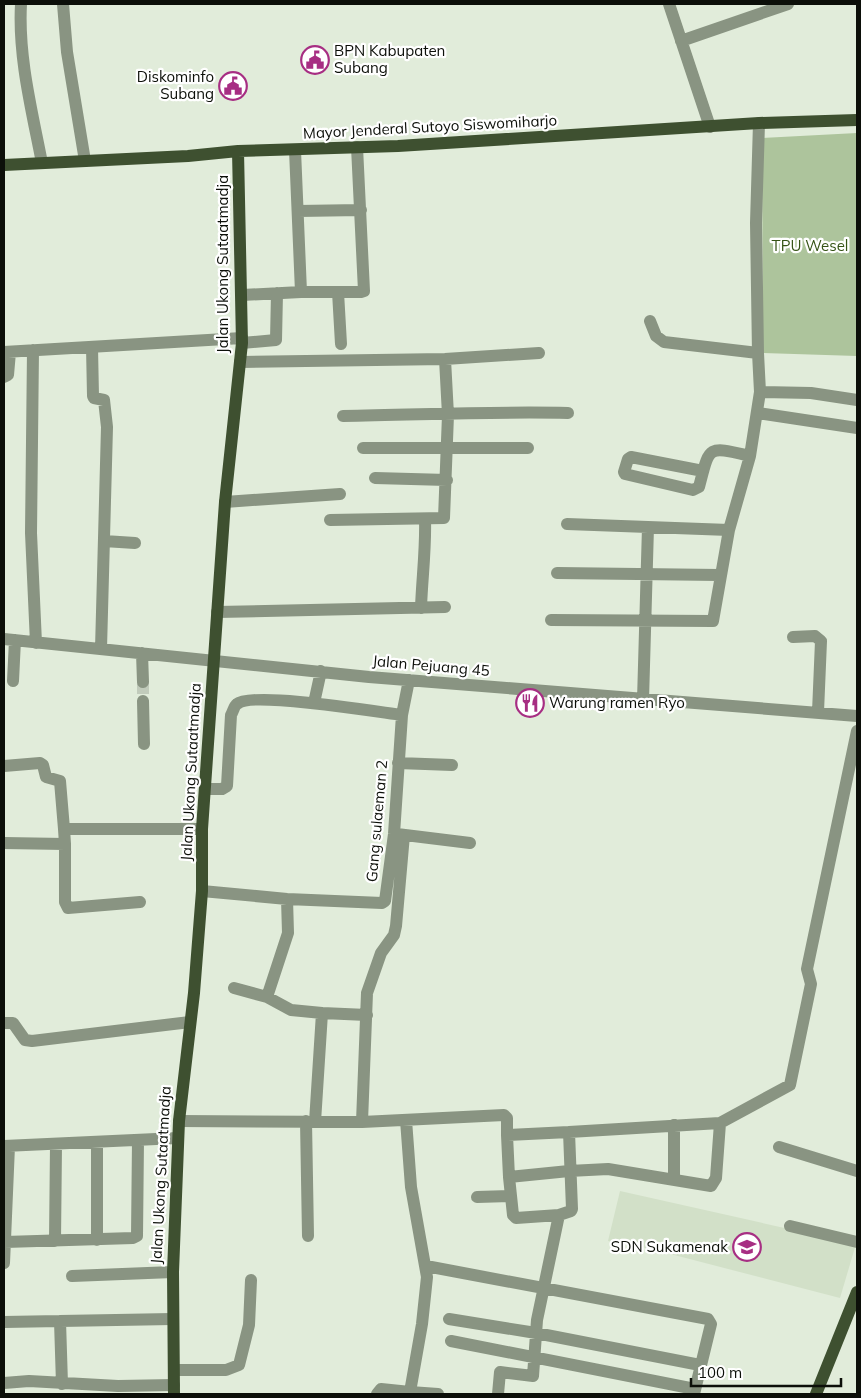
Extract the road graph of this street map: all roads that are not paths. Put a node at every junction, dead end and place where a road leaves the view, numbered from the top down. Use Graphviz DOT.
graph roads {
  1 [pos="21,4"];
  2 [pos="63,4"];
  3 [pos="669,4"];
  4 [pos="788,4"];
  5 [pos="682,41"];
  6 [pos="857,120"];
  7 [pos="759,123"];
  8 [pos="710,127"];
  9 [pos="357,147"];
  10 [pos="295,150"];
  11 [pos="238,151"];
  12 [pos="85,161"];
  13 [pos="42,163"];
  14 [pos="4,165"];
  15 [pos="361,210"];
  16 [pos="298,211"];
  17 [pos="301,292"];
  18 [pos="338,292"];
  19 [pos="277,293"];
  20 [pos="242,295"];
  21 [pos="650,321"];
  22 [pos="242,340"];
  23 [pos="341,344"];
  24 [pos="92,347"];
  25 [pos="33,350"];
  26 [pos="7,352"];
  27 [pos="540,353"];
  28 [pos="758,353"];
  29 [pos="445,359"];
  30 [pos="240,362"];
  31 [pos="4,377"];
  32 [pos="760,392"];
  33 [pos="857,400"];
  34 [pos="758,413"];
  35 [pos="568,414"];
  36 [pos="448,415"];
  37 [pos="343,416"];
  38 [pos="857,428"];
  39 [pos="363,448"];
  40 [pos="528,448"];
  41 [pos="448,449"];
  42 [pos="750,456"];
  43 [pos="703,471"];
  44 [pos="375,478"];
  45 [pos="447,480"];
  46 [pos="340,494"];
  47 [pos="225,502"];
  48 [pos="425,519"];
  49 [pos="330,520"];
  50 [pos="567,524"];
  51 [pos="648,527"];
  52 [pos="728,530"];
  53 [pos="104,542"];
  54 [pos="135,543"];
  55 [pos="557,572"];
  56 [pos="648,574"];
  57 [pos="719,575"];
  58 [pos="445,607"];
  59 [pos="421,608"];
  60 [pos="217,612"];
  61 [pos="551,620"];
  62 [pos="644,621"];
  63 [pos="793,637"];
  64 [pos="10,639"];
  65 [pos="36,643"];
  66 [pos="101,649"];
  67 [pos="142,653"];
  68 [pos="214,660"];
  69 [pos="321,671"];
  70 [pos="409,680"];
  71 [pos="13,681"];
  72 [pos="143,682"];
  73 [pos="642,700"];
  74 [pos="143,701"];
  75 [pos="314,703"];
  76 [pos="818,712"];
  77 [pos="402,715"];
  78 [pos="857,716"];
  79 [pos="857,731"];
  80 [pos="144,744"];
  81 [pos="398,763"];
  82 [pos="452,765"];
  83 [pos="4,766"];
  84 [pos="205,789"];
  85 [pos="202,829"];
  86 [pos="64,830"];
  87 [pos="399,835"];
  88 [pos="4,843"];
  89 [pos="470,843"];
  90 [pos="65,844"];
  91 [pos="202,891"];
  92 [pos="287,899"];
  93 [pos="140,902"];
  94 [pos="234,988"];
  95 [pos="267,997"];
  96 [pos="322,1013"];
  97 [pos="367,1015"];
  98 [pos="190,1022"];
  99 [pos="4,1023"];
  100 [pos="406,1120"];
  101 [pos="178,1122"];
  102 [pos="310,1122"];
  103 [pos="362,1122"];
  104 [pos="720,1123"];
  105 [pos="674,1125"];
  106 [pos="569,1132"];
  107 [pos="508,1135"];
  108 [pos="178,1138"];
  109 [pos="138,1140"];
  110 [pos="97,1142"];
  111 [pos="56,1145"];
  112 [pos="7,1146"];
  113 [pos="779,1147"];
  114 [pos="570,1171"];
  115 [pos="857,1171"];
  116 [pos="509,1177"];
  117 [pos="674,1180"];
  118 [pos="6,1188"];
  119 [pos="510,1196"];
  120 [pos="477,1197"];
  121 [pos="559,1214"];
  122 [pos="790,1226"];
  123 [pos="308,1236"];
  124 [pos="97,1240"];
  125 [pos="55,1241"];
  126 [pos="5,1242"];
  127 [pos="857,1242"];
  128 [pos="4,1263"];
  129 [pos="426,1266"];
  130 [pos="173,1272"];
  131 [pos="72,1276"];
  132 [pos="251,1280"];
  133 [pos="543,1288"];
  134 [pos="856,1300"];
  135 [pos="172,1319"];
  136 [pos="449,1319"];
  137 [pos="60,1321"];
  138 [pos="4,1322"];
  139 [pos="536,1333"];
  140 [pos="451,1341"];
  141 [pos="535,1356"];
  142 [pos="700,1366"];
  143 [pos="175,1370"];
  144 [pos="4,1383"];
  145 [pos="62,1384"];
  146 [pos="174,1390"];
  147 [pos="410,1392"];
  148 [pos="694,1392"];
  149 [pos="377,1394"];
  150 [pos="438,1394"];
  151 [pos="498,1394"];
  152 [pos="816,1394"];
  1 -- 13 [label="street"];
  2 -- 12 [label="street"];
  3 -- 5 [label="street"];
  4 -- 5 [label="street"];
  5 -- 8 [label="street"];
  6 -- 7 [label="main road, Mayor Jenderal Sutoyo Siswomiharjo"];
  7 -- 8 [label="main road, Mayor Jenderal Sutoyo Siswomiharjo"];
  7 -- 28 [label="street"];
  8 -- 9 [label="main road, Mayor Jenderal Sutoyo Siswomiharjo"];
  9 -- 10 [label="main road, Mayor Jenderal Sutoyo Siswomiharjo"];
  9 -- 15 [label="street"];
  10 -- 11 [label="main road, Mayor Jenderal Sutoyo Siswomiharjo"];
  10 -- 16 [label="street"];
  11 -- 12 [label="main road, Mayor Jenderal Sutoyo Siswomiharjo"];
  11 -- 20 [label="main road, Jalan Ukong Sutaatmadja"];
  12 -- 13 [label="main road, Mayor Jenderal Sutoyo Siswomiharjo"];
  13 -- 14 [label="main road, Mayor Jenderal Sutoyo Siswomiharjo"];
  15 -- 16 [label="street"];
  15 -- 18 [label="street"];
  16 -- 17 [label="street"];
  17 -- 18 [label="street"];
  17 -- 19 [label="street"];
  18 -- 23 [label="street"];
  19 -- 20 [label="street"];
  19 -- 22 [label="street"];
  20 -- 22 [label="main road, Jalan Ukong Sutaatmadja"];
  21 -- 28 [label="street"];
  22 -- 24 [label="street"];
  22 -- 30 [label="main road, Jalan Ukong Sutaatmadja"];
  24 -- 25 [label="street"];
  24 -- 53 [label="street"];
  25 -- 26 [label="street"];
  25 -- 65 [label="street"];
  26 -- 31 [label="street"];
  27 -- 29 [label="street"];
  28 -- 32 [label="street"];
  29 -- 30 [label="street"];
  29 -- 36 [label="street"];
  30 -- 47 [label="main road, Jalan Ukong Sutaatmadja"];
  32 -- 33 [label="street"];
  32 -- 34 [label="street"];
  34 -- 38 [label="street"];
  34 -- 42 [label="street"];
  35 -- 36 [label="street"];
  36 -- 37 [label="street"];
  36 -- 41 [label="street"];
  39 -- 41 [label="street"];
  40 -- 41 [label="street"];
  41 -- 45 [label="street"];
  42 -- 43 [label="street"];
  42 -- 52 [label="street"];
  43 -- 43 [label="street"];
  44 -- 45 [label="street"];
  45 -- 48 [label="street"];
  46 -- 47 [label="street"];
  47 -- 60 [label="main road, Jalan Ukong Sutaatmadja"];
  48 -- 49 [label="street"];
  48 -- 59 [label="street"];
  50 -- 51 [label="street"];
  51 -- 52 [label="street"];
  51 -- 56 [label="street"];
  52 -- 57 [label="street"];
  53 -- 54 [label="street"];
  53 -- 66 [label="street"];
  55 -- 56 [label="street"];
  56 -- 57 [label="street"];
  56 -- 62 [label="street"];
  57 -- 62 [label="street"];
  58 -- 59 [label="street"];
  59 -- 60 [label="street"];
  60 -- 68 [label="main road, Jalan Ukong Sutaatmadja"];
  61 -- 62 [label="street"];
  62 -- 73 [label="street"];
  63 -- 76 [label="street"];
  64 -- 65 [label="street, Jalan Pejuang 45"];
  64 -- 71 [label="street"];
  65 -- 66 [label="street, Jalan Pejuang 45"];
  66 -- 67 [label="street, Jalan Pejuang 45"];
  67 -- 68 [label="street, Jalan Pejuang 45"];
  67 -- 72 [label="street"];
  68 -- 69 [label="street, Jalan Pejuang 45"];
  68 -- 84 [label="main road, Jalan Ukong Sutaatmadja"];
  69 -- 70 [label="street, Jalan Pejuang 45"];
  69 -- 75 [label="street"];
  70 -- 73 [label="street, Jalan Pejuang 45"];
  70 -- 77 [label="street, Gang sulaeman 2"];
  73 -- 76 [label="street, Jalan Pejuang 45"];
  74 -- 80 [label="street"];
  75 -- 77 [label="street"];
  75 -- 84 [label="street"];
  76 -- 78 [label="street, Jalan Pejuang 45"];
  77 -- 81 [label="street, Gang sulaeman 2"];
  79 -- 104 [label="street"];
  81 -- 82 [label="street"];
  81 -- 87 [label="street, Gang sulaeman 2"];
  83 -- 86 [label="street"];
  84 -- 85 [label="main road, Jalan Ukong Sutaatmadja"];
  85 -- 86 [label="street"];
  85 -- 91 [label="main road, Jalan Ukong Sutaatmadja"];
  86 -- 90 [label="street"];
  87 -- 89 [label="street"];
  87 -- 92 [label="street, Gang sulaeman 2"];
  87 -- 97 [label="street"];
  88 -- 90 [label="street"];
  90 -- 93 [label="street"];
  91 -- 92 [label="street, Gang sulaeman 2"];
  91 -- 98 [label="main road, Jalan Ukong Sutaatmadja"];
  92 -- 95 [label="street"];
  94 -- 95 [label="street"];
  95 -- 96 [label="street"];
  96 -- 97 [label="street"];
  96 -- 102 [label="street"];
  97 -- 103 [label="street"];
  98 -- 99 [label="street"];
  98 -- 101 [label="main road, Jalan Ukong Sutaatmadja"];
  100 -- 103 [label="street"];
  100 -- 107 [label="street"];
  100 -- 129 [label="street"];
  101 -- 102 [label="street"];
  101 -- 108 [label="main road, Jalan Ukong Sutaatmadja"];
  102 -- 103 [label="street"];
  102 -- 123 [label="street"];
  104 -- 105 [label="street"];
  104 -- 117 [label="street"];
  105 -- 106 [label="street"];
  105 -- 117 [label="street"];
  106 -- 107 [label="street"];
  106 -- 114 [label="street"];
  107 -- 116 [label="street"];
  108 -- 109 [label="street"];
  108 -- 130 [label="main road, Jalan Ukong Sutaatmadja"];
  109 -- 110 [label="street"];
  109 -- 124 [label="street"];
  110 -- 111 [label="street"];
  110 -- 124 [label="street"];
  111 -- 112 [label="street"];
  111 -- 125 [label="street"];
  112 -- 118 [label="street"];
  113 -- 115 [label="street"];
  114 -- 116 [label="street"];
  114 -- 117 [label="street"];
  114 -- 121 [label="street"];
  116 -- 119 [label="street"];
  118 -- 126 [label="street"];
  119 -- 120 [label="street"];
  119 -- 121 [label="street"];
  121 -- 133 [label="street"];
  122 -- 127 [label="street"];
  124 -- 125 [label="street"];
  125 -- 126 [label="street"];
  126 -- 128 [label="street"];
  129 -- 133 [label="street"];
  129 -- 147 [label="street"];
  130 -- 131 [label="street"];
  130 -- 135 [label="main road, Jalan Ukong Sutaatmadja"];
  132 -- 143 [label="street"];
  133 -- 139 [label="street"];
  133 -- 142 [label="street"];
  134 -- 152 [label="main road"];
  135 -- 137 [label="street"];
  135 -- 143 [label="main road, Jalan Ukong Sutaatmadja"];
  136 -- 139 [label="street"];
  137 -- 138 [label="street"];
  137 -- 145 [label="street"];
  139 -- 141 [label="street"];
  139 -- 142 [label="street"];
  140 -- 141 [label="street"];
  141 -- 148 [label="street"];
  141 -- 151 [label="street"];
  142 -- 148 [label="street"];
  143 -- 146 [label="main road, Jalan Ukong Sutaatmadja"];
  144 -- 145 [label="street"];
  145 -- 146 [label="street"];
  147 -- 149 [label="street"];
  147 -- 150 [label="street"];
}
